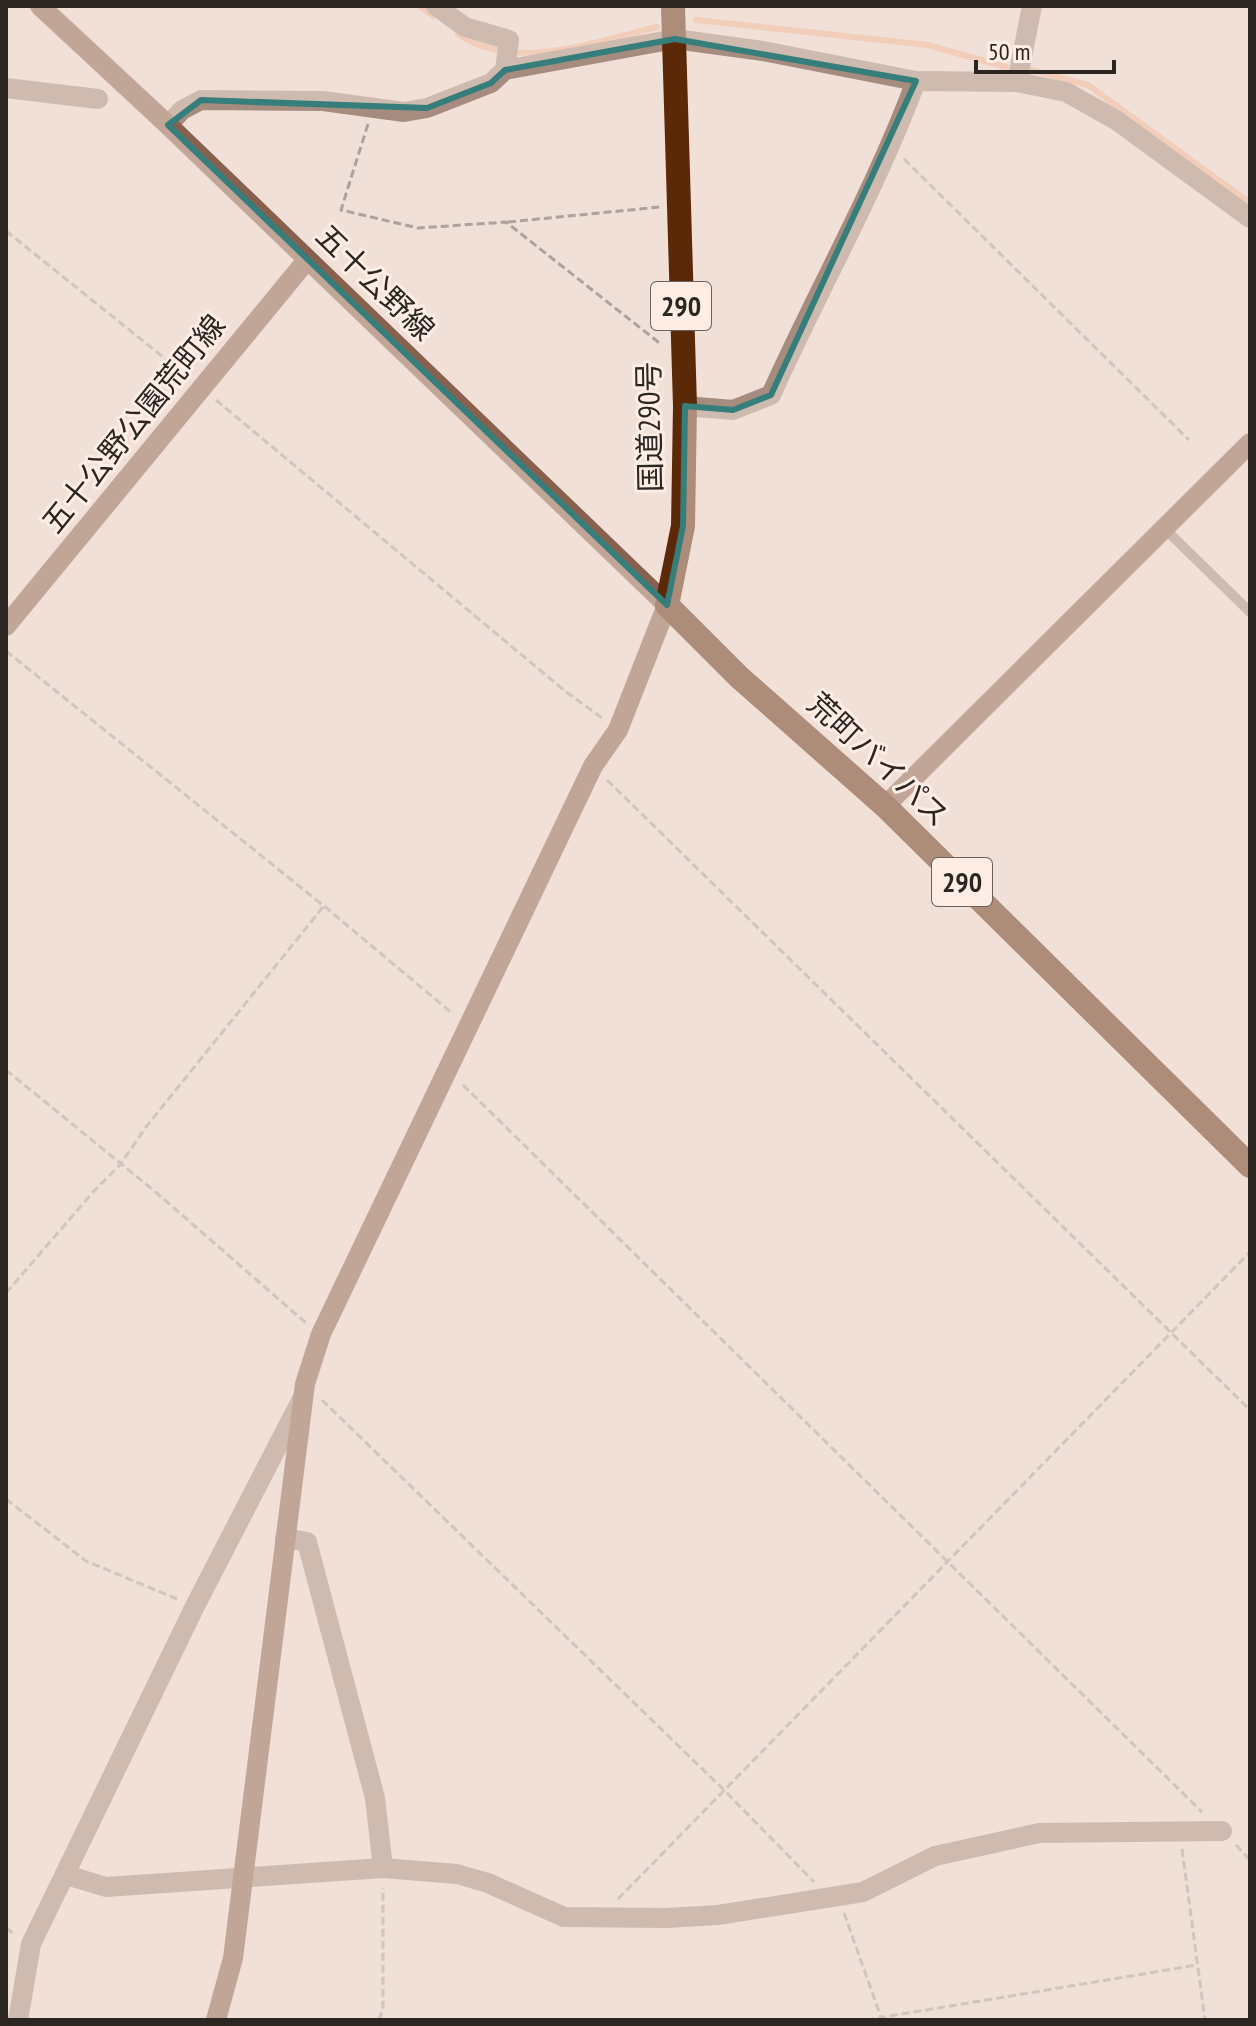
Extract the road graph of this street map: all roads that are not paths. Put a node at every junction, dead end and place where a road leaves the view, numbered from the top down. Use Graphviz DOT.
graph roads {
  1 [pos="40,6"];
  2 [pos="436,6"];
  3 [pos="673,6"];
  4 [pos="1032,6"];
  5 [pos="675,39"];
  6 [pos="505,70"];
  7 [pos="916,81"];
  8 [pos="1017,82"];
  9 [pos="6,88"];
  10 [pos="98,99"];
  11 [pos="168,125"];
  12 [pos="1250,218"];
  13 [pos="307,260"];
  14 [pos="685,406"];
  15 [pos="1250,443"];
  16 [pos="1164,528"];
  17 [pos="667,605"];
  18 [pos="1250,612"];
  19 [pos="6,626"];
  20 [pos="885,806"];
  21 [pos="1250,1166"];
  22 [pos="304,1390"];
  23 [pos="285,1538"];
  24 [pos="1222,1831"];
  25 [pos="383,1868"];
  26 [pos="66,1875"];
  27 [pos="242,1878"];
  28 [pos="18,2020"];
  29 [pos="216,2020"];
  1 -- 11 [label="street, 五十公野線"];
  2 -- 6 [label="street"];
  3 -- 5 [label="highway, 国道290号 / 290"];
  4 -- 8 [label="street"];
  5 -- 6 [label="street"];
  5 -- 7 [label="street"];
  5 -- 14 [label="highway, 国道290号 / 290"];
  6 -- 11 [label="street"];
  7 -- 8 [label="street"];
  7 -- 14 [label="street"];
  8 -- 12 [label="street"];
  9 -- 10 [label="street"];
  11 -- 13 [label="street, 五十公野線"];
  13 -- 17 [label="street, 五十公野線"];
  13 -- 19 [label="street, 五十公野公園荒町線"];
  14 -- 17 [label="highway, 国道290号 / 290"];
  15 -- 16 [label="street"];
  16 -- 18 [label="lane"];
  16 -- 20 [label="street"];
  17 -- 20 [label="highway, 荒町バイパス / 290"];
  17 -- 22 [label="street"];
  20 -- 21 [label="highway, 荒町バイパス / 290"];
  22 -- 23 [label="street"];
  22 -- 26 [label="street"];
  23 -- 25 [label="street"];
  23 -- 27 [label="street"];
  24 -- 25 [label="street"];
  25 -- 27 [label="street"];
  26 -- 27 [label="street"];
  26 -- 28 [label="street"];
  27 -- 29 [label="street"];
}
